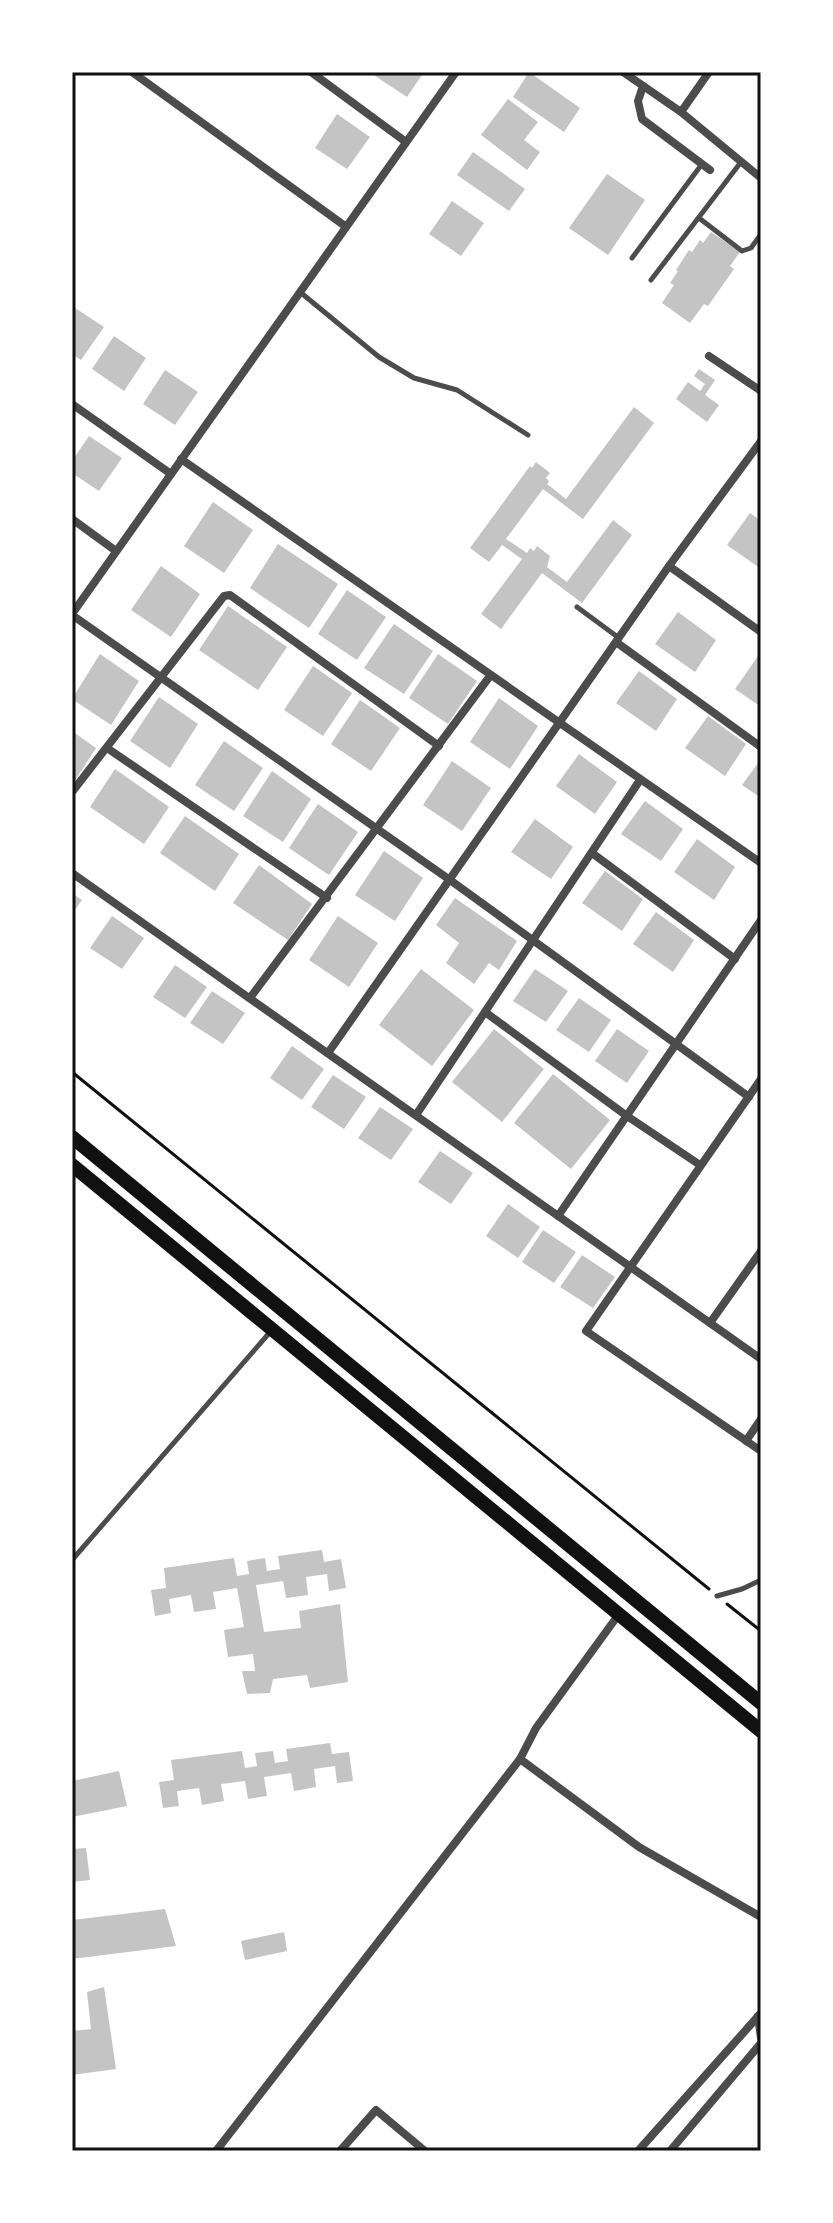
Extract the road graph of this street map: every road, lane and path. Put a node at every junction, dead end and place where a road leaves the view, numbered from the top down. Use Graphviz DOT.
graph roads {
  1 [pos="132,72"];
  2 [pos="311,72"];
  3 [pos="456,72"];
  4 [pos="623,72"];
  5 [pos="709,72"];
  6 [pos="643,86"];
  7 [pos="681,112"];
  8 [pos="406,142"];
  9 [pos="741,162"];
  10 [pos="706,167"];
  11 [pos="761,178"];
  12 [pos="699,218"];
  13 [pos="345,226"];
  14 [pos="761,234"];
  15 [pos="632,258"];
  16 [pos="651,280"];
  17 [pos="299,291"];
  18 [pos="709,356"];
  19 [pos="761,391"];
  20 [pos="72,404"];
  21 [pos="528,435"];
  22 [pos="761,441"];
  23 [pos="181,459"];
  24 [pos="171,474"];
  25 [pos="72,519"];
  26 [pos="116,551"];
  27 [pos="669,566"];
  28 [pos="577,607"];
  29 [pos="72,614"];
  30 [pos="761,618"];
  31 [pos="758,630"];
  32 [pos="617,640"];
  33 [pos="490,676"];
  34 [pos="162,678"];
  35 [pos="559,724"];
  36 [pos="439,746"];
  37 [pos="761,747"];
  38 [pos="107,748"];
  39 [pos="640,780"];
  40 [pos="72,792"];
  41 [pos="378,830"];
  42 [pos="592,853"];
  43 [pos="761,863"];
  44 [pos="72,873"];
  45 [pos="450,880"];
  46 [pos="327,898"];
  47 [pos="761,920"];
  48 [pos="533,941"];
  49 [pos="735,959"];
  50 [pos="250,998"];
  51 [pos="485,1012"];
  52 [pos="677,1045"];
  53 [pos="328,1053"];
  54 [pos="72,1072"];
  55 [pos="761,1079"];
  56 [pos="749,1097"];
  57 [pos="416,1115"];
  58 [pos="627,1116"];
  59 [pos="72,1137"];
  60 [pos="72,1165"];
  61 [pos="700,1165"];
  62 [pos="558,1216"];
  63 [pos="761,1251"];
  64 [pos="629,1266"];
  65 [pos="710,1323"];
  66 [pos="272,1330"];
  67 [pos="761,1359"];
  68 [pos="761,1419"];
  69 [pos="746,1441"];
  70 [pos="761,1451"];
  71 [pos="72,1560"];
  72 [pos="761,1580"];
  73 [pos="717,1596"];
  74 [pos="619,1614"];
  75 [pos="761,1631"];
  76 [pos="761,1703"];
  77 [pos="761,1731"];
  78 [pos="520,1759"];
  79 [pos="761,1917"];
  80 [pos="760,2015"];
  81 [pos="761,2040"];
  82 [pos="643,2149"];
  83 [pos="216,2151"];
  84 [pos="340,2151"];
  85 [pos="425,2151"];
  86 [pos="670,2151"];
  1 -- 13 [label="street"];
  2 -- 8 [label="street"];
  3 -- 8 [label="street"];
  4 -- 6 [label="street"];
  5 -- 7 [label="street"];
  6 -- 7 [label="street"];
  6 -- 10 [label="street"];
  7 -- 9 [label="street"];
  8 -- 13 [label="street"];
  9 -- 11 [label="street"];
  9 -- 12 [label="lane"];
  10 -- 15 [label="lane"];
  12 -- 14 [label="lane"];
  12 -- 16 [label="lane"];
  13 -- 17 [label="street"];
  17 -- 21 [label="lane"];
  17 -- 23 [label="street"];
  18 -- 19 [label="street"];
  20 -- 24 [label="street"];
  22 -- 27 [label="street"];
  23 -- 24 [label="street"];
  23 -- 33 [label="street"];
  24 -- 26 [label="street"];
  25 -- 26 [label="street"];
  26 -- 29 [label="street"];
  27 -- 31 [label="street"];
  27 -- 32 [label="street"];
  28 -- 32 [label="lane"];
  29 -- 34 [label="street"];
  30 -- 31 [label="street"];
  32 -- 35 [label="street"];
  32 -- 37 [label="street"];
  33 -- 35 [label="street"];
  33 -- 36 [label="street"];
  34 -- 36 [label="street"];
  34 -- 38 [label="street"];
  34 -- 41 [label="street"];
  35 -- 39 [label="street"];
  35 -- 45 [label="street"];
  36 -- 41 [label="street"];
  38 -- 40 [label="street"];
  38 -- 46 [label="street"];
  39 -- 42 [label="street"];
  39 -- 43 [label="street"];
  41 -- 45 [label="street"];
  41 -- 46 [label="street"];
  42 -- 48 [label="street"];
  42 -- 49 [label="street"];
  44 -- 50 [label="street"];
  45 -- 48 [label="street"];
  45 -- 53 [label="street"];
  46 -- 50 [label="street"];
  47 -- 49 [label="street"];
  48 -- 51 [label="street"];
  48 -- 52 [label="street"];
  49 -- 52 [label="street"];
  50 -- 53 [label="street"];
  51 -- 57 [label="street"];
  51 -- 58 [label="street"];
  52 -- 56 [label="street"];
  52 -- 58 [label="street"];
  53 -- 57 [label="street"];
  54 -- 73 [label="path"];
  55 -- 56 [label="street"];
  56 -- 61 [label="street"];
  57 -- 62 [label="street"];
  58 -- 61 [label="street"];
  58 -- 62 [label="street"];
  59 -- 76 [label="main road"];
  60 -- 66 [label="main road"];
  61 -- 64 [label="street"];
  62 -- 64 [label="street"];
  63 -- 65 [label="street"];
  64 -- 65 [label="street"];
  64 -- 69 [label="street"];
  65 -- 67 [label="street"];
  66 -- 71 [label="lane"];
  66 -- 74 [label="main road"];
  68 -- 69 [label="street"];
  69 -- 70 [label="street"];
  72 -- 73 [label="lane"];
  73 -- 75 [label="path"];
  74 -- 77 [label="main road"];
  74 -- 78 [label="street"];
  78 -- 79 [label="street"];
  78 -- 83 [label="street"];
  80 -- 81 [label="street"];
  80 -- 82 [label="street"];
  81 -- 86 [label="street"];
  84 -- 85 [label="street"];
}
